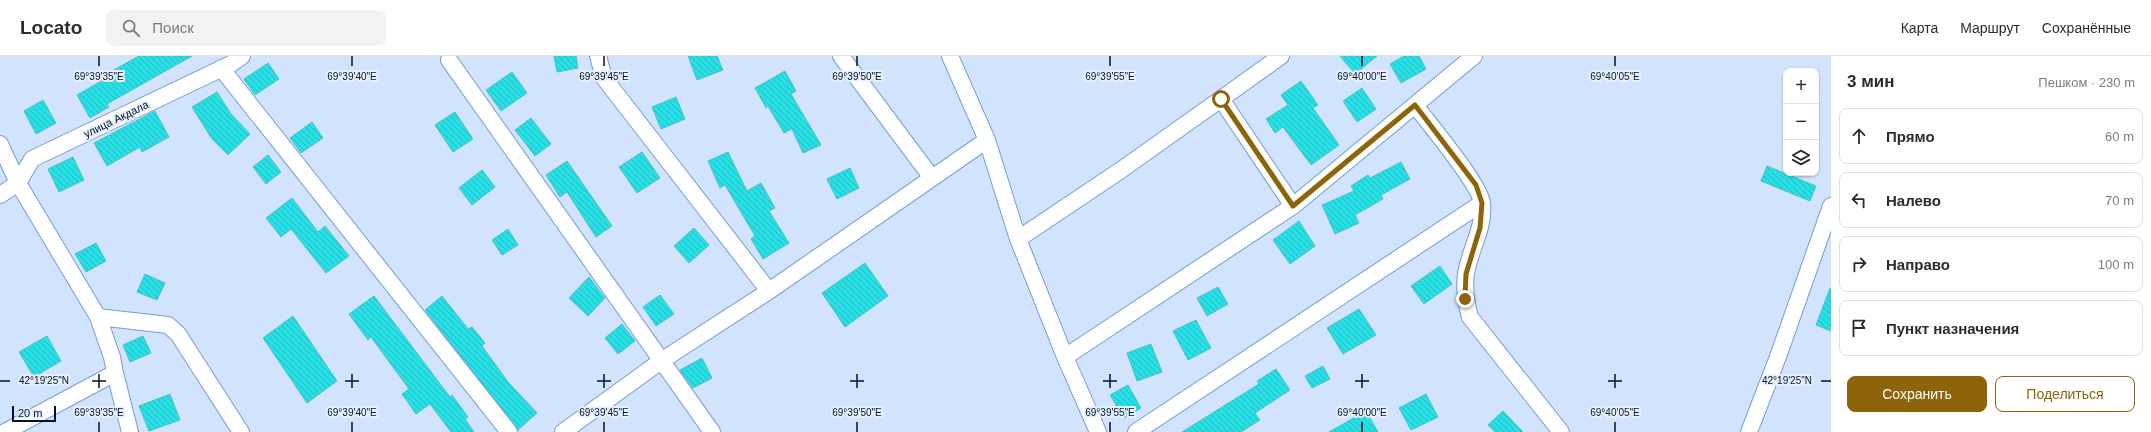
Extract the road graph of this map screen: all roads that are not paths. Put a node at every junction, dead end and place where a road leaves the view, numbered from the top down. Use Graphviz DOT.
graph roads {
  1 [pos="242,56"];
  2 [pos="598,56"];
  3 [pos="841,56"];
  4 [pos="950,56"];
  5 [pos="1281,56"];
  6 [pos="1474,56"];
  7 [pos="449,60"];
  8 [pos="221,68"];
  9 [pos="1221,99"];
  10 [pos="1415,105"];
  11 [pos="987,140"];
  12 [pos="0,144"];
  13 [pos="932,178"];
  14 [pos="18,183"];
  15 [pos="0,195"];
  16 [pos="1482,203"];
  17 [pos="1293,206"];
  18 [pos="1831,206"];
  19 [pos="1018,239"];
  20 [pos="768,292"];
  21 [pos="98,317"];
  22 [pos="1065,357"];
  23 [pos="661,361"];
  24 [pos="115,373"];
  25 [pos="5,432"];
  26 [pos="130,432"];
  27 [pos="241,432"];
  28 [pos="509,432"];
  29 [pos="564,432"];
  30 [pos="712,432"];
  31 [pos="1098,432"];
  32 [pos="1136,432"];
  33 [pos="1561,432"];
  34 [pos="1749,432"];
  1 -- 8 [label="street, улица Акдала"];
  2 -- 20 [label="street"];
  3 -- 13 [label="street"];
  4 -- 11 [label="street"];
  5 -- 9 [label="street"];
  6 -- 10 [label="street"];
  7 -- 23 [label="street"];
  8 -- 14 [label="street, улица Акдала"];
  8 -- 28 [label="street"];
  9 -- 17 [label="street"];
  9 -- 19 [label="street"];
  10 -- 16 [label="street"];
  10 -- 17 [label="street"];
  11 -- 13 [label="street"];
  11 -- 19 [label="street"];
  12 -- 14 [label="street"];
  13 -- 20 [label="street"];
  14 -- 15 [label="street, улица Акдала"];
  14 -- 21 [label="street"];
  16 -- 32 [label="street"];
  16 -- 33 [label="street"];
  17 -- 22 [label="street"];
  18 -- 34 [label="street"];
  19 -- 22 [label="street"];
  20 -- 23 [label="street"];
  21 -- 24 [label="street"];
  21 -- 27 [label="street"];
  22 -- 31 [label="street"];
  23 -- 29 [label="street"];
  23 -- 30 [label="street"];
  24 -- 25 [label="street"];
  24 -- 26 [label="street"];
}
